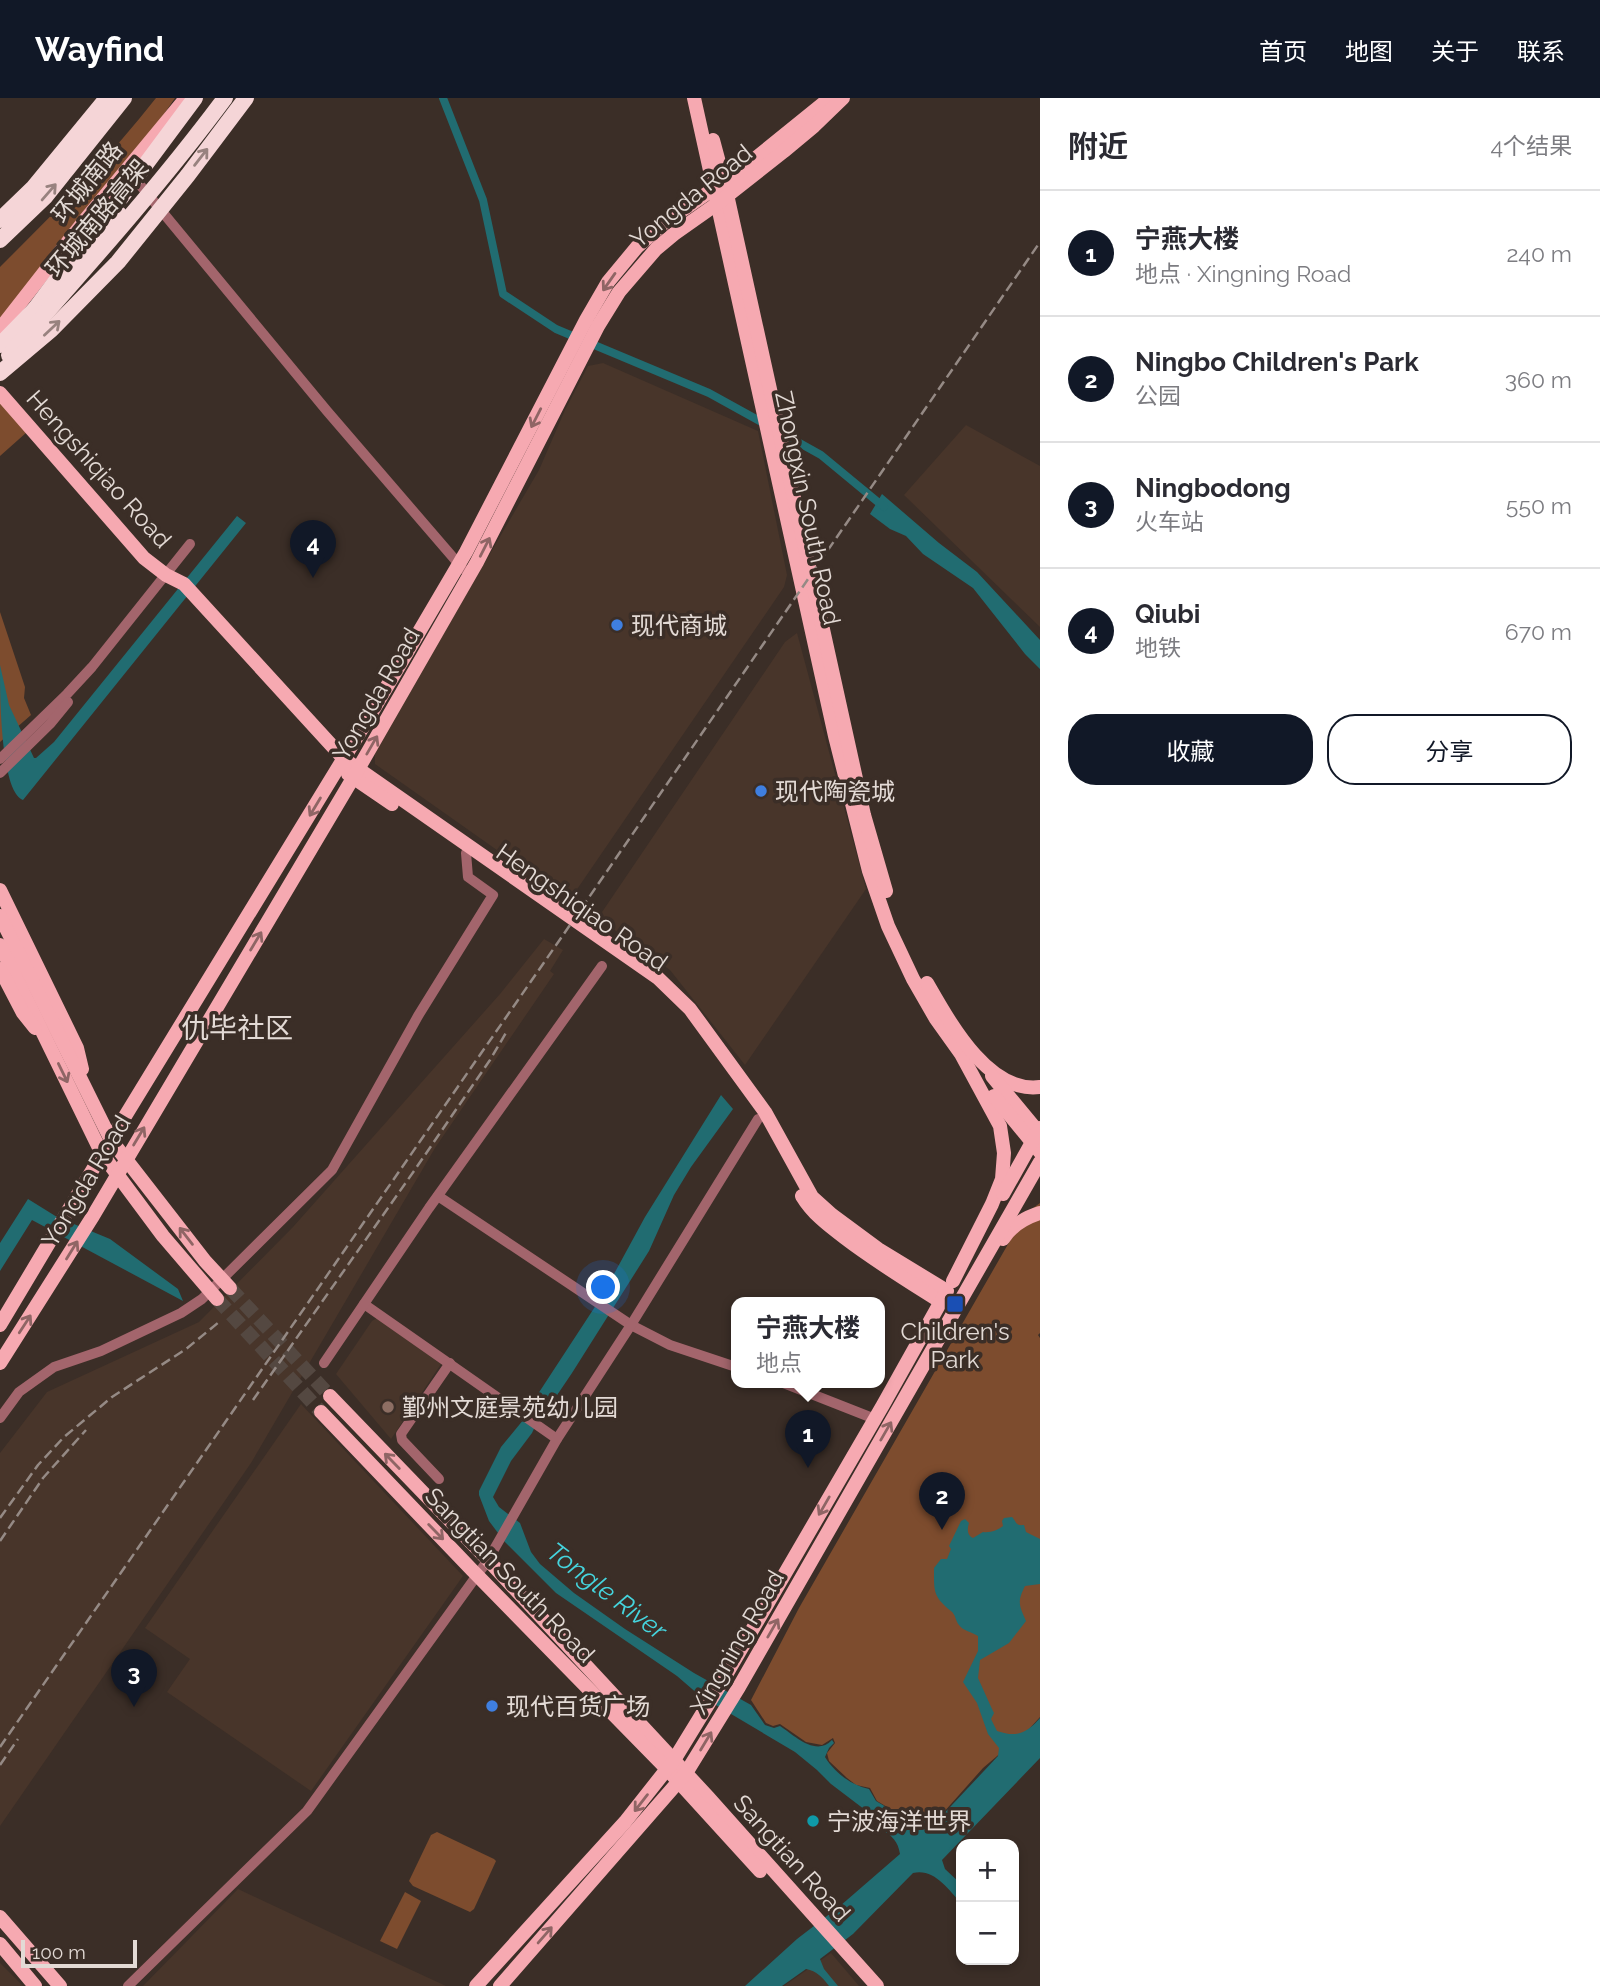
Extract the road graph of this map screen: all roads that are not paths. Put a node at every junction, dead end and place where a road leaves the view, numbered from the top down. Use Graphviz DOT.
graph roads {
  1 [pos="107,98"];
  2 [pos="124,98"];
  3 [pos="186,98"];
  4 [pos="195,98"];
  5 [pos="212,98"];
  6 [pos="694,98"];
  7 [pos="703,98"];
  8 [pos="830,98"];
  9 [pos="843,98"];
  10 [pos="236,100"];
  11 [pos="127,169"];
  12 [pos="721,192"];
  13 [pos="150,198"];
  14 [pos="0,220"];
  15 [pos="0,240"];
  16 [pos="32,313"];
  17 [pos="0,329"];
  18 [pos="0,345"];
  19 [pos="574,359"];
  20 [pos="0,363"];
  21 [pos="0,373"];
  22 [pos="0,393"];
  23 [pos="190,544"];
  24 [pos="459,564"];
  25 [pos="166,575"];
  26 [pos="469,576"];
  27 [pos="92,667"];
  28 [pos="0,759"];
  29 [pos="341,763"];
  30 [pos="0,773"];
  31 [pos="356,774"];
  32 [pos="466,853"];
  33 [pos="0,890"];
  34 [pos="0,916"];
  35 [pos="0,945"];
  36 [pos="602,966"];
  37 [pos="0,969"];
  38 [pos="50,1046"];
  39 [pos="965,1051"];
  40 [pos="83,1084"];
  41 [pos="1036,1087"];
  42 [pos="758,1119"];
  43 [pos="1038,1137"];
  44 [pos="111,1140"];
  45 [pos="102,1154"];
  46 [pos="126,1159"];
  47 [pos="1040,1162"];
  48 [pos="117,1174"];
  49 [pos="438,1196"];
  50 [pos="1040,1213"];
  51 [pos="230,1288"];
  52 [pos="968,1288"];
  53 [pos="947,1291"];
  54 [pos="209,1299"];
  55 [pos="364,1304"];
  56 [pos="0,1325"];
  57 [pos="631,1325"];
  58 [pos="0,1363"];
  59 [pos="324,1363"];
  60 [pos="450,1363"];
  61 [pos="731,1365"];
  62 [pos="796,1388"];
  63 [pos="330,1396"];
  64 [pos="321,1412"];
  65 [pos="0,1418"];
  66 [pos="875,1419"];
  67 [pos="557,1438"];
  68 [pos="439,1479"];
  69 [pos="488,1560"];
  70 [pos="477,1575"];
  71 [pos="671,1765"];
  72 [pos="683,1778"];
  73 [pos="0,1917"];
  74 [pos="0,1944"];
  75 [pos="854,1967"];
  76 [pos="35,1986"];
  77 [pos="60,1986"];
  78 [pos="129,1986"];
  79 [pos="476,1986"];
  80 [pos="500,1986"];
  81 [pos="864,1986"];
  82 [pos="877,1986"];
  1 -- 14 [label="highway"];
  15 -- 2 [label="highway, one-way"];
  3 -- 11 [label="main road, 环城南路"];
  4 -- 16 [label="highway"];
  5 -- 16 [label="highway, 环城南路高架"];
  6 -- 12 [label="main road, Zhongxin South Road"];
  7 -- 12 [label="main road, Zhongxin South Road"];
  8 -- 12 [label="main road, Yongda Road"];
  9 -- 12 [label="main road, Yongda Road"];
  10 -- 13 [label="main road"];
  10 -- 20 [label="highway, 环城南路高架"];
  21 -- 10 [label="highway, one-way"];
  11 -- 13 [label="street"];
  11 -- 17 [label="main road, 环城南路"];
  12 -- 19 [label="main road, Yongda Road"];
  12 -- 39 [label="main road, Zhongxin South Road"];
  13 -- 20 [label="main road"];
  13 -- 24 [label="street"];
  16 -- 18 [label="highway, 环城南路高架"];
  19 -- 24 [label="main road, Yongda Road, one-way"];
  26 -- 19 [label="main road, Yongda Road, one-way"];
  22 -- 25 [label="main road, Hengshiqiao Road"];
  23 -- 25 [label="street"];
  24 -- 26 [label="street"];
  24 -- 29 [label="main road, Yongda Road"];
  25 -- 27 [label="street"];
  25 -- 29 [label="main road, Hengshiqiao Road"];
  31 -- 26 [label="main road, Yongda Road, one-way"];
  27 -- 28 [label="street"];
  27 -- 30 [label="street"];
  29 -- 31 [label="main road, Hengshiqiao Road"];
  29 -- 44 [label="main road, Yongda Road, one-way"];
  31 -- 32 [label="main road, Hengshiqiao Road"];
  46 -- 31 [label="main road, Yongda Road, one-way"];
  31 -- 53 [label="main road, Hengshiqiao Road"];
  32 -- 42 [label="main road, Hengshiqiao Road"];
  32 -- 54 [label="street"];
  33 -- 40 [label="main road"];
  34 -- 40 [label="main road"];
  35 -- 38 [label="main road"];
  36 -- 49 [label="street"];
  37 -- 38 [label="main road"];
  38 -- 45 [label="main road, one-way"];
  39 -- 41 [label="main road"];
  39 -- 43 [label="main road"];
  39 -- 53 [label="main road, Xingning Road"];
  40 -- 44 [label="main road"];
  42 -- 53 [label="main road, Hengshiqiao Road"];
  42 -- 57 [label="street"];
  43 -- 53 [label="main road, Xingning Road"];
  44 -- 45 [label="main road, Yongda Road"];
  44 -- 46 [label="main road"];
  45 -- 48 [label="main road"];
  45 -- 56 [label="main road, Yongda Road"];
  46 -- 48 [label="main road, Yongda Road"];
  51 -- 46 [label="main road, one-way"];
  47 -- 52 [label="main road, Xingning Road"];
  48 -- 54 [label="main road"];
  58 -- 48 [label="main road, Yongda Road, one-way"];
  49 -- 55 [label="street"];
  49 -- 57 [label="street"];
  50 -- 52 [label="main road, Xingning Road"];
  72 -- 52 [label="main road, Xingning Road, one-way"];
  53 -- 66 [label="main road, Xingning Road"];
  54 -- 65 [label="street"];
  55 -- 59 [label="street"];
  55 -- 60 [label="street"];
  57 -- 61 [label="street"];
  57 -- 67 [label="street"];
  60 -- 67 [label="street"];
  60 -- 68 [label="street"];
  62 -- 66 [label="street"];
  69 -- 63 [label="main road, Sangtian South Road, one-way"];
  64 -- 70 [label="main road, Sangtian South Road, one-way"];
  66 -- 71 [label="main road, Xingning Road, one-way"];
  67 -- 69 [label="street"];
  69 -- 70 [label="street"];
  69 -- 71 [label="main road, Sangtian South Road"];
  70 -- 71 [label="main road, Sangtian South Road"];
  70 -- 78 [label="street"];
  71 -- 72 [label="main road, Sangtian Road"];
  71 -- 79 [label="main road, Xingning Road, one-way"];
  72 -- 75 [label="main road, Sangtian Road"];
  80 -- 72 [label="main road, Xingning Road, one-way"];
  73 -- 77 [label="main road"];
  74 -- 76 [label="main road"];
  75 -- 81 [label="main road, Sangtian Road"];
  75 -- 82 [label="main road, Sangtian Road"];
}
